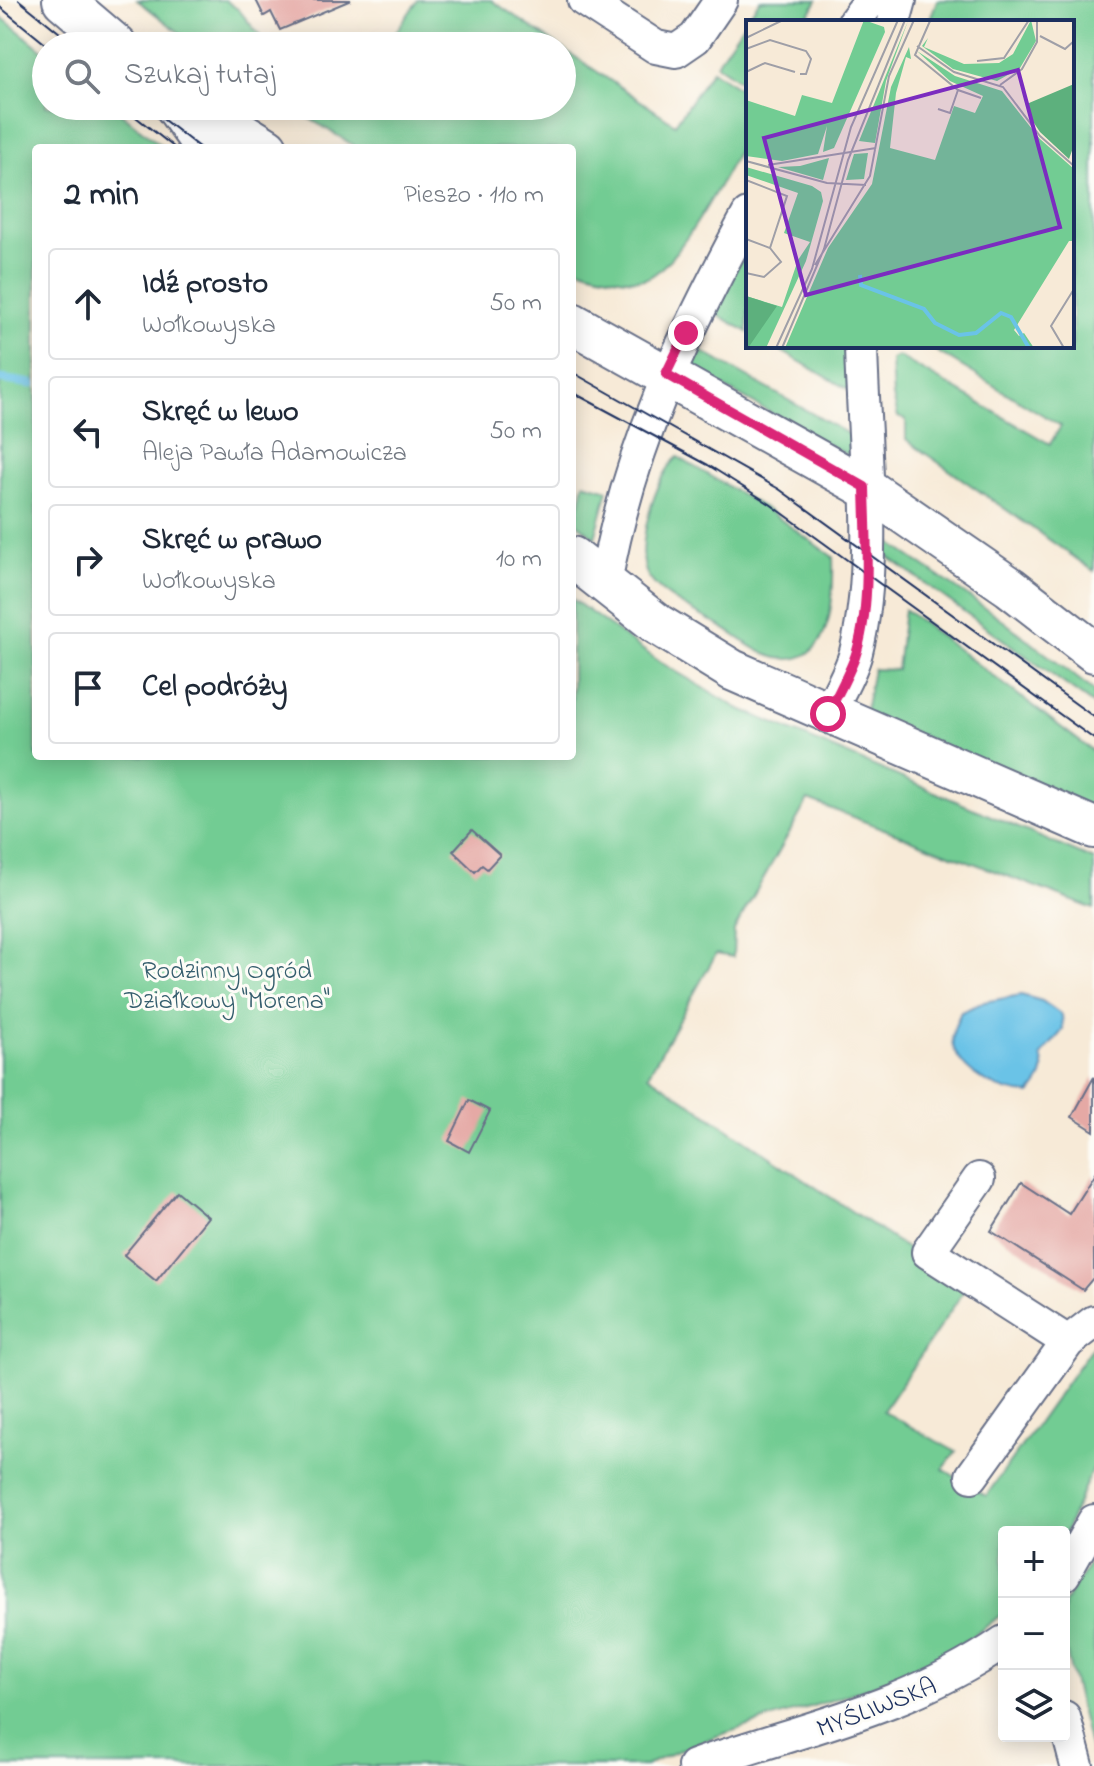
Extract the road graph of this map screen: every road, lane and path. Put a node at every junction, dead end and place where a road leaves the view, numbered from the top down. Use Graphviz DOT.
graph roads {
  1 [pos="63,0"];
  2 [pos="584,0"];
  3 [pos="721,0"];
  4 [pos="871,0"];
  5 [pos="900,0"];
  6 [pos="856,20"];
  7 [pos="895,20"];
  8 [pos="101,32"];
  9 [pos="185,120"];
  10 [pos="222,120"];
  11 [pos="202,144"];
  12 [pos="261,144"];
  13 [pos="746,219"];
  14 [pos="576,325"];
  15 [pos="861,348"];
  16 [pos="666,374"];
  17 [pos="865,487"];
  18 [pos="576,560"];
  19 [pos="605,584"];
  20 [pos="1094,652"];
  21 [pos="828,714"];
  22 [pos="1094,828"];
  23 [pos="979,1179"];
  24 [pos="1094,1322"];
  25 [pos="1068,1342"];
  26 [pos="972,1476"];
  27 [pos="1094,1521"];
  28 [pos="1070,1563"];
  29 [pos="998,1646"];
  30 [pos="1070,1740"];
  31 [pos="694,1766"];
  32 [pos="1077,1766"];
  1 -- 8 [label="main road"];
  2 -- 3 [label="street"];
  4 -- 6 [label="street"];
  5 -- 7 [label="street"];
  9 -- 11 [label="main road"];
  10 -- 12 [label="main road"];
  13 -- 16 [label="street"];
  14 -- 16 [label="main road"];
  15 -- 17 [label="street"];
  16 -- 17 [label="main road"];
  16 -- 19 [label="street"];
  17 -- 20 [label="main road"];
  17 -- 21 [label="street"];
  18 -- 19 [label="main road"];
  19 -- 21 [label="main road"];
  21 -- 22 [label="main road"];
  23 -- 25 [label="street"];
  24 -- 25 [label="street"];
  25 -- 26 [label="street"];
  27 -- 28 [label="street"];
  29 -- 31 [label="street, MYŚLIWSKA"];
  30 -- 32 [label="street"];
}
